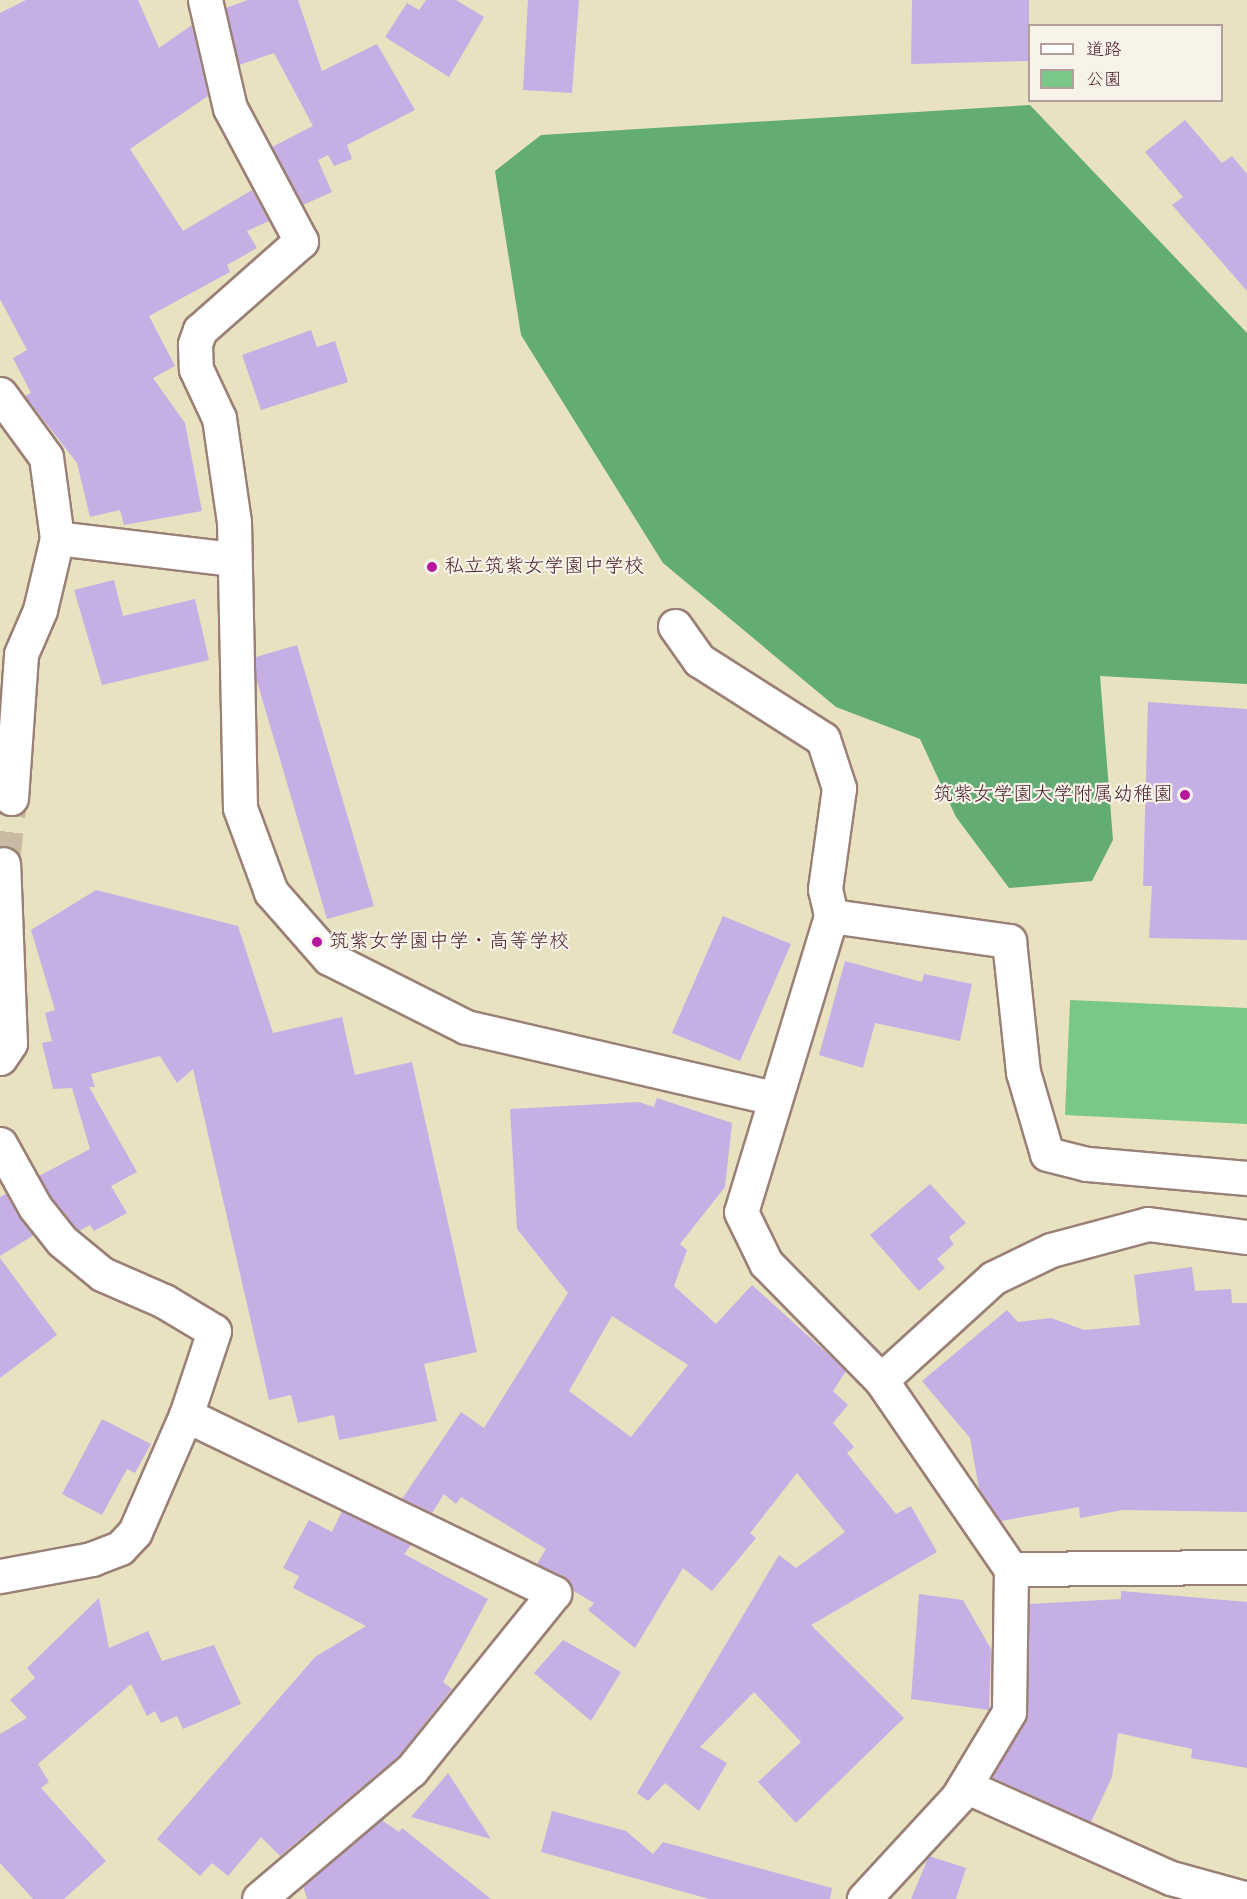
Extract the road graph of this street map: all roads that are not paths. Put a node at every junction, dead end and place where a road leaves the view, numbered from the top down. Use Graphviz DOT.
graph roads {
  1 [pos="205,0"];
  2 [pos="0,394"];
  3 [pos="57,537"];
  4 [pos="234,559"];
  5 [pos="675,626"];
  6 [pos="11,798"];
  7 [pos="3,864"];
  8 [pos="831,916"];
  9 [pos="0,1058"];
  10 [pos="774,1098"];
  11 [pos="0,1144"];
  12 [pos="1247,1178"];
  13 [pos="1247,1237"];
  14 [pos="880,1380"];
  15 [pos="186,1415"];
  16 [pos="1247,1567"];
  17 [pos="1011,1569"];
  18 [pos="0,1576"];
  19 [pos="965,1786"];
  20 [pos="259,1899"];
  21 [pos="864,1899"];
  22 [pos="1247,1899"];
  1 -- 4 [label="street"];
  2 -- 3 [label="street"];
  3 -- 4 [label="street"];
  3 -- 6 [label="street"];
  4 -- 10 [label="street"];
  5 -- 8 [label="street"];
  7 -- 9 [label="street"];
  8 -- 10 [label="street"];
  8 -- 12 [label="street"];
  10 -- 14 [label="street"];
  11 -- 15 [label="street"];
  13 -- 14 [label="street"];
  14 -- 17 [label="street"];
  15 -- 18 [label="street"];
  15 -- 20 [label="street"];
  16 -- 17 [label="street"];
  17 -- 19 [label="street"];
  19 -- 21 [label="street"];
  19 -- 22 [label="street"];
}
